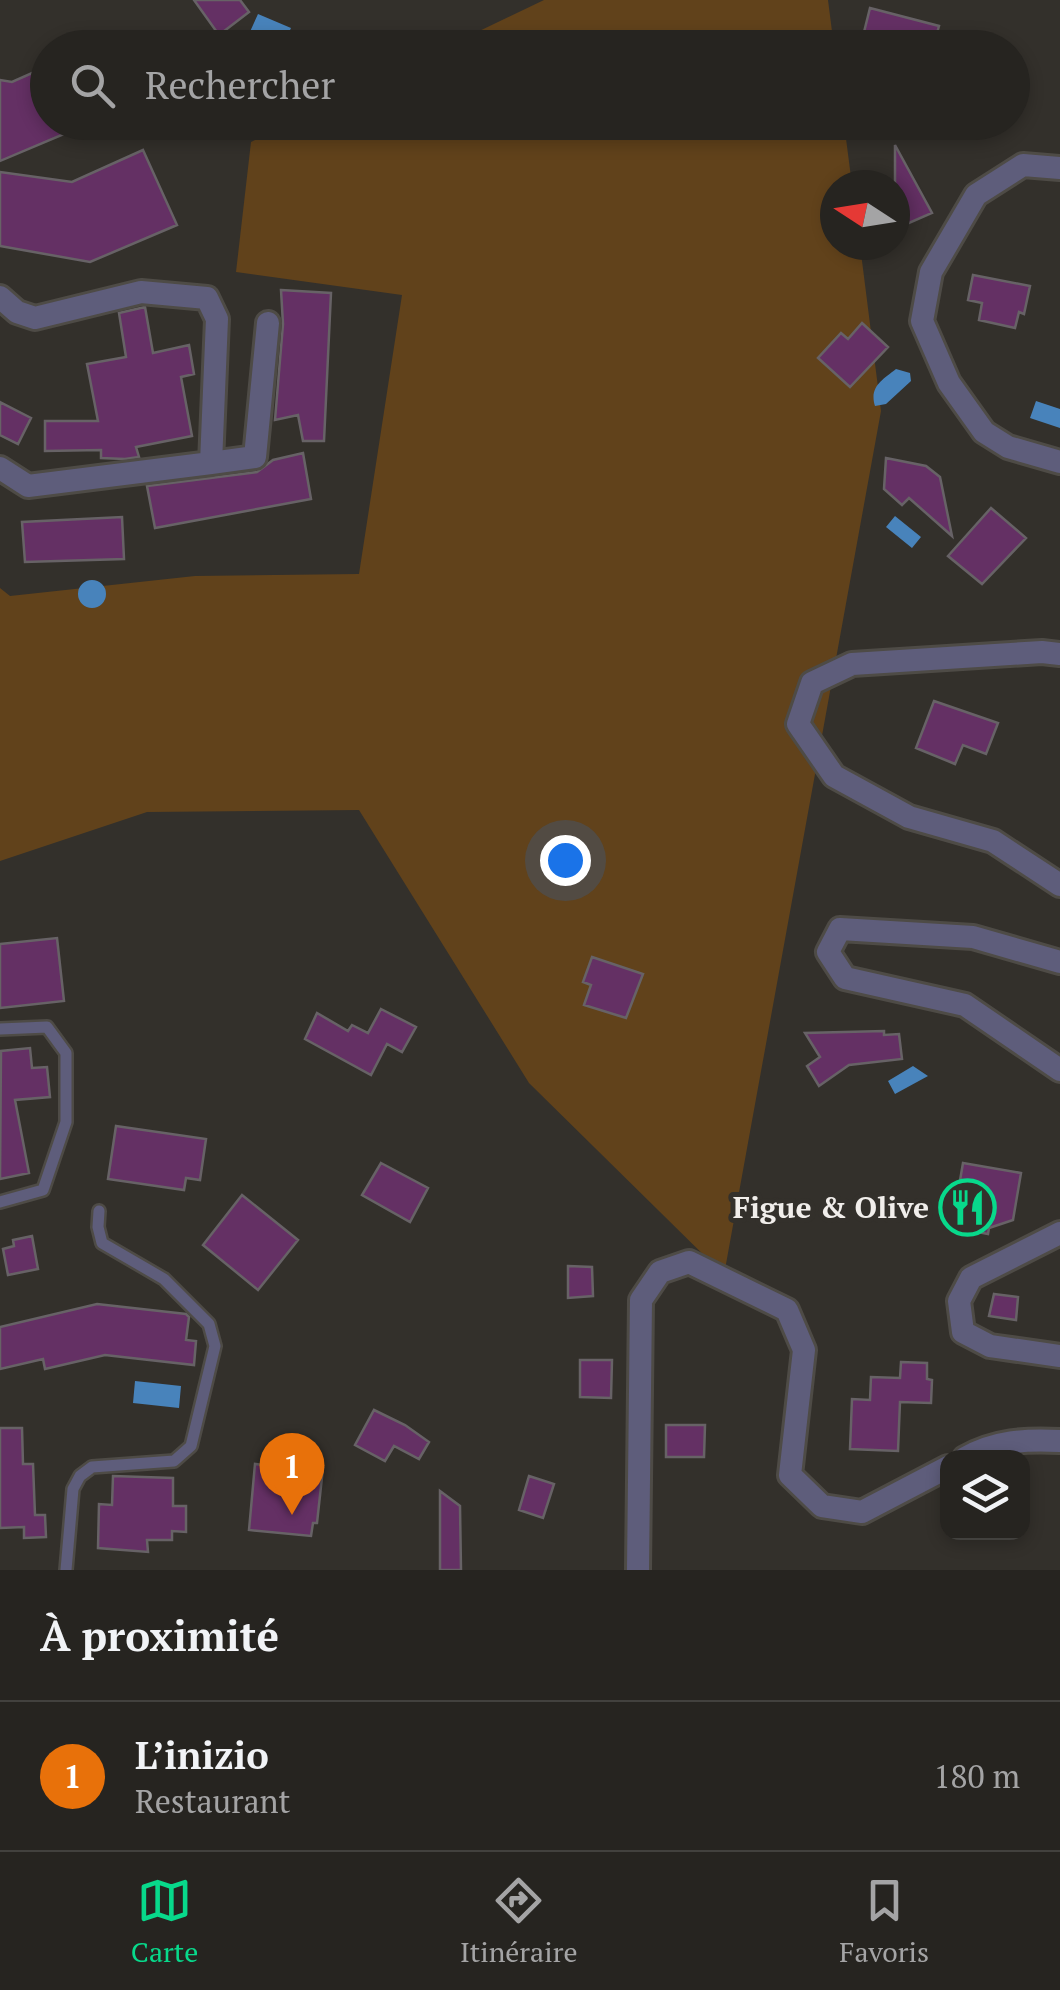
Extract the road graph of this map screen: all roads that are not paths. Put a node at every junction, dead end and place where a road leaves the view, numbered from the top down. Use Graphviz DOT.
graph roads {
  1 [pos="1060,168"];
  2 [pos="0,297"];
  3 [pos="268,323"];
  4 [pos="1060,462"];
  5 [pos="210,463"];
  6 [pos="0,468"];
  7 [pos="1060,654"];
  8 [pos="1060,885"];
  9 [pos="1060,962"];
  10 [pos="0,1029"];
  11 [pos="1060,1070"];
  12 [pos="0,1202"];
  13 [pos="99,1211"];
  14 [pos="1060,1233"];
  15 [pos="1060,1356"];
  16 [pos="1060,1441"];
  17 [pos="979,1450"];
  18 [pos="940,1471"];
  19 [pos="66,1570"];
  20 [pos="638,1570"];
  1 -- 4 [label="street"];
  2 -- 5 [label="street"];
  3 -- 5 [label="street"];
  5 -- 6 [label="street"];
  7 -- 8 [label="street"];
  9 -- 11 [label="street"];
  10 -- 12 [label="lane"];
  13 -- 19 [label="lane"];
  14 -- 15 [label="street"];
  16 -- 17 [label="street"];
  18 -- 20 [label="street"];
}
